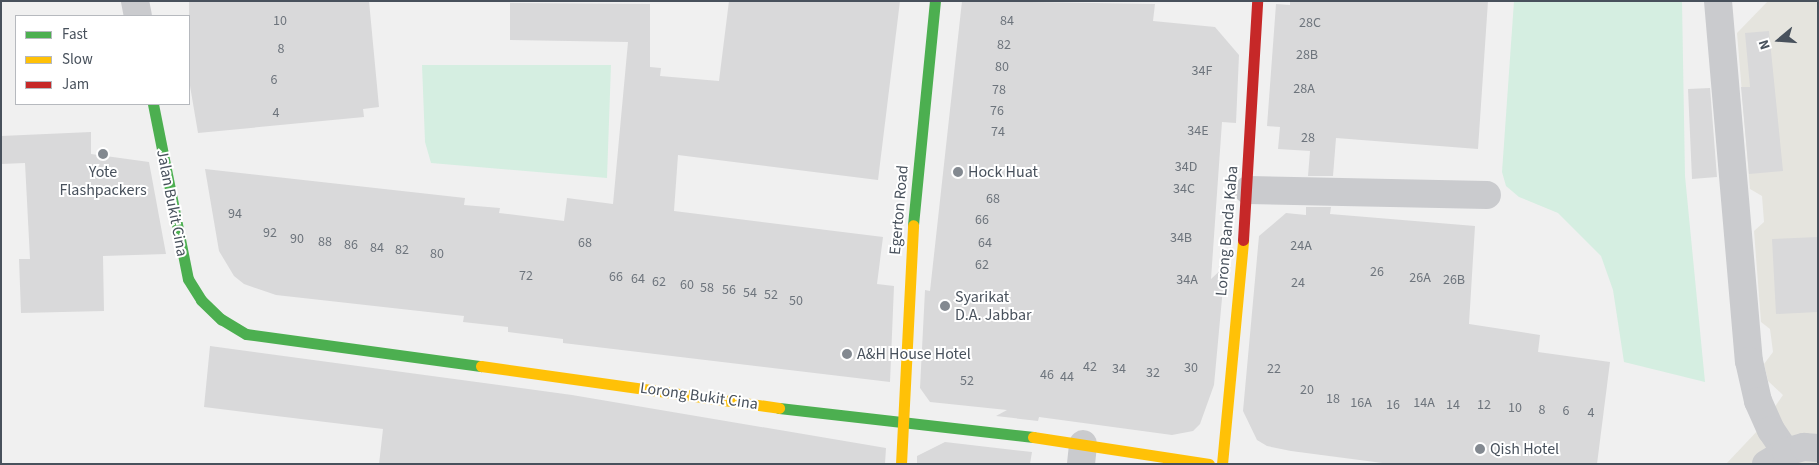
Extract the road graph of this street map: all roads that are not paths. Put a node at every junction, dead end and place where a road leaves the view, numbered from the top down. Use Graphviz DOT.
graph roads {
  1 [pos="135,1"];
  2 [pos="935,1"];
  3 [pos="1257,1"];
  4 [pos="1718,1"];
  5 [pos="138,15"];
  6 [pos="154,105"];
  7 [pos="1248,190"];
  8 [pos="1487,195"];
  9 [pos="201,300"];
  10 [pos="904,422"];
  11 [pos="1818,448"];
  12 [pos="1082,454"];
  13 [pos="1771,461"];
  14 [pos="901,464"];
  15 [pos="1209,464"];
  16 [pos="1222,464"];
  1 -- 5 [label="street"];
  2 -- 10 [label="street, Egerton Road"];
  3 -- 7 [label="street, Lorong Banda Kaba"];
  4 -- 13 [label="street"];
  6 -- 9 [label="street, Jalan Bukit Cina"];
  7 -- 8 [label="street"];
  7 -- 16 [label="street, Lorong Banda Kaba"];
  9 -- 10 [label="street, Lorong Bukit Cina"];
  10 -- 12 [label="street, Lorong Bukit Cina"];
  10 -- 14 [label="street, Egerton Road"];
  11 -- 13 [label="street"];
  12 -- 15 [label="street, Lorong Bukit Cina"];
}
